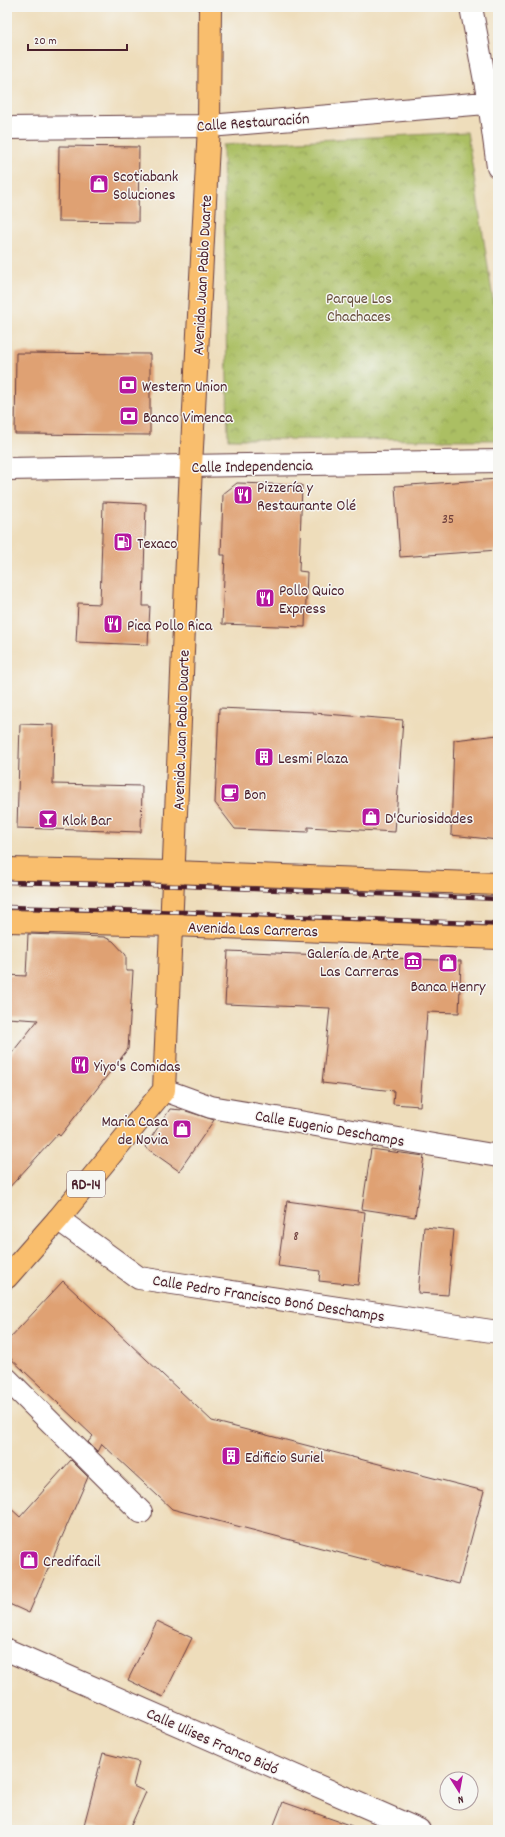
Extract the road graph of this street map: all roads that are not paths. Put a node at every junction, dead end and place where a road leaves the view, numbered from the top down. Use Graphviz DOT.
graph roads {
  1 [pos="210,7"];
  2 [pos="471,7"];
  3 [pos="493,102"];
  4 [pos="209,126"];
  5 [pos="7,128"];
  6 [pos="498,167"];
  7 [pos="498,461"];
  8 [pos="191,466"];
  9 [pos="7,469"];
  10 [pos="7,869"];
  11 [pos="174,872"];
  12 [pos="498,884"];
  13 [pos="7,921"];
  14 [pos="172,925"];
  15 [pos="498,938"];
  16 [pos="164,1090"];
  17 [pos="498,1156"];
  18 [pos="58,1219"];
  19 [pos="7,1276"];
  20 [pos="498,1332"];
  21 [pos="7,1379"];
  22 [pos="141,1512"];
  23 [pos="7,1650"];
  24 [pos="419,1830"];
  1 -- 4 [label="main road, Avenida Juan Pablo Duarte"];
  2 -- 3 [label="street"];
  3 -- 4 [label="street, Calle Restauración"];
  3 -- 6 [label="street"];
  4 -- 5 [label="street, Calle Restauración"];
  4 -- 8 [label="main road, Avenida Juan Pablo Duarte"];
  7 -- 8 [label="street, Calle Independencia"];
  8 -- 9 [label="street, Calle Independencia"];
  8 -- 11 [label="main road, Avenida Juan Pablo Duarte"];
  10 -- 11 [label="main road"];
  11 -- 12 [label="main road"];
  11 -- 14 [label="main road, Avenida Juan Pablo Duarte"];
  13 -- 14 [label="main road, Avenida Las Carreras"];
  14 -- 15 [label="main road, Avenida Las Carreras"];
  14 -- 16 [label="main road, Avenida Juan Pablo Duarte"];
  16 -- 17 [label="street, Calle Eugenio Deschamps"];
  16 -- 18 [label="main road, RD-14"];
  18 -- 19 [label="main road, RD-14"];
  18 -- 20 [label="street, Calle Pedro Francisco Bonó Deschamps"];
  21 -- 22 [label="street"];
  23 -- 24 [label="street, Calle Ulises Franco Bidó"];
}
